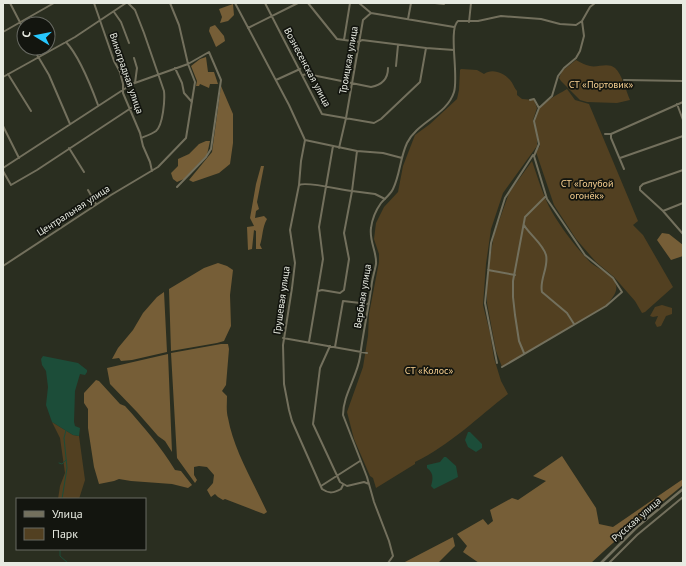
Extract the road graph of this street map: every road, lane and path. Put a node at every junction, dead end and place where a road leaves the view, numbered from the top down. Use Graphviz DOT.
graph roads {
  1 [pos="10,3"];
  2 [pos="54,3"];
  3 [pos="94,3"];
  4 [pos="127,3"];
  5 [pos="170,3"];
  6 [pos="235,3"];
  7 [pos="265,3"];
  8 [pos="298,3"];
  9 [pos="308,3"];
  10 [pos="350,3"];
  11 [pos="359,3"];
  12 [pos="411,3"];
  13 [pos="435,3"];
  14 [pos="471,3"];
  15 [pos="595,3"];
  16 [pos="444,4"];
  17 [pos="114,12"];
  18 [pos="371,13"];
  19 [pos="17,16"];
  20 [pos="31,16"];
  21 [pos="272,16"];
  22 [pos="408,19"];
  23 [pos="100,20"];
  24 [pos="582,21"];
  25 [pos="469,22"];
  26 [pos="16,24"];
  27 [pos="454,27"];
  28 [pos="248,28"];
  29 [pos="3,32"];
  30 [pos="344,40"];
  31 [pos="66,42"];
  32 [pos="359,42"];
  33 [pos="129,43"];
  34 [pos="398,45"];
  35 [pos="426,48"];
  36 [pos="454,50"];
  37 [pos="39,58"];
  38 [pos="134,58"];
  39 [pos="188,64"];
  40 [pos="396,66"];
  41 [pos="175,68"];
  42 [pos="388,68"];
  43 [pos="300,70"];
  44 [pos="8,74"];
  45 [pos="159,74"];
  46 [pos="303,75"];
  47 [pos="3,77"];
  48 [pos="276,80"];
  49 [pos="624,80"];
  50 [pos="683,81"];
  51 [pos="135,82"];
  52 [pos="352,83"];
  53 [pos="123,89"];
  54 [pos="530,100"];
  55 [pos="192,102"];
  56 [pos="683,102"];
  57 [pos="677,104"];
  58 [pos="98,105"];
  59 [pos="130,108"];
  60 [pos="539,108"];
  61 [pos="31,111"];
  62 [pos="346,118"];
  63 [pos="683,120"];
  64 [pos="70,124"];
  65 [pos="3,126"];
  66 [pos="605,134"];
  67 [pos="611,134"];
  68 [pos="683,136"];
  69 [pos="141,138"];
  70 [pos="305,140"];
  71 [pos="333,146"];
  72 [pos="69,148"];
  73 [pos="339,148"];
  74 [pos="357,151"];
  75 [pos="617,152"];
  76 [pos="614,153"];
  77 [pos="534,154"];
  78 [pos="19,158"];
  79 [pos="402,158"];
  80 [pos="620,158"];
  81 [pos="3,169"];
  82 [pos="624,169"];
  83 [pos="683,170"];
  84 [pos="152,171"];
  85 [pos="84,172"];
  86 [pos="300,185"];
  87 [pos="326,187"];
  88 [pos="177,188"];
  89 [pos="88,190"];
  90 [pos="352,192"];
  91 [pos="546,196"];
  92 [pos="385,199"];
  93 [pos="683,203"];
  94 [pos="96,204"];
  95 [pos="663,211"];
  96 [pos="523,224"];
  97 [pos="683,234"];
  98 [pos="3,266"];
  99 [pos="488,270"];
  100 [pos="515,274"];
  101 [pos="318,291"];
  102 [pos="369,304"];
  103 [pos="574,324"];
  104 [pos="283,338"];
  105 [pos="309,342"];
  106 [pos="330,346"];
  107 [pos="335,347"];
  108 [pos="360,352"];
  109 [pos="367,352"];
  110 [pos="524,353"];
  111 [pos="497,363"];
  112 [pos="502,367"];
  113 [pos="360,461"];
  114 [pos="337,475"];
  115 [pos="343,484"];
  116 [pos="369,484"];
  117 [pos="320,486"];
  118 [pos="683,489"];
  119 [pos="683,497"];
  120 [pos="388,563"];
  121 [pos="601,563"];
  122 [pos="609,563"];
  1 -- 19 [label="street"];
  2 -- 20 [label="street"];
  3 -- 23 [label="street, Виноградная улица"];
  4 -- 17 [label="street"];
  4 -- 45 [label="street"];
  5 -- 39 [label="street, Центральная улица"];
  6 -- 28 [label="street"];
  7 -- 21 [label="street, Вознесенская улица"];
  8 -- 21 [label="street"];
  9 -- 30 [label="street"];
  10 -- 30 [label="street"];
  11 -- 18 [label="street"];
  12 -- 22 [label="street"];
  13 -- 16 [label="street"];
  14 -- 25 [label="street"];
  15 -- 24 [label="street"];
  17 -- 23 [label="street"];
  17 -- 33 [label="street"];
  18 -- 22 [label="street"];
  18 -- 32 [label="street, Троицкая улица"];
  21 -- 28 [label="street"];
  21 -- 43 [label="street, Вознесенская улица"];
  22 -- 27 [label="street"];
  23 -- 31 [label="street"];
  23 -- 53 [label="street, Виноградная улица"];
  24 -- 25 [label="street"];
  24 -- 60 [label="street"];
  25 -- 27 [label="street"];
  26 -- 29 [label="street"];
  27 -- 36 [label="street, Вербная улица"];
  28 -- 48 [label="street"];
  30 -- 32 [label="street"];
  31 -- 37 [label="street"];
  31 -- 58 [label="street"];
  32 -- 34 [label="street"];
  32 -- 52 [label="street, Троицкая улица"];
  34 -- 35 [label="street"];
  34 -- 40 [label="street"];
  35 -- 36 [label="street"];
  35 -- 62 [label="street, Вознесенская улица"];
  36 -- 79 [label="street, Вербная улица"];
  37 -- 44 [label="street"];
  37 -- 64 [label="street"];
  38 -- 51 [label="street"];
  39 -- 41 [label="street"];
  39 -- 55 [label="street, Центральная улица"];
  39 -- 88 [label="street"];
  41 -- 45 [label="street"];
  41 -- 55 [label="street"];
  42 -- 52 [label="street"];
  43 -- 46 [label="street, Вознесенская улица"];
  43 -- 48 [label="street"];
  44 -- 47 [label="street"];
  44 -- 61 [label="street"];
  45 -- 51 [label="street"];
  45 -- 69 [label="street"];
  46 -- 52 [label="street"];
  46 -- 62 [label="street, Вознесенская улица"];
  48 -- 70 [label="street"];
  49 -- 50 [label="street"];
  51 -- 53 [label="street"];
  52 -- 62 [label="street, Троицкая улица"];
  53 -- 58 [label="street"];
  53 -- 59 [label="street, Виноградная улица"];
  54 -- 60 [label="street"];
  55 -- 84 [label="street, Центральная улица"];
  56 -- 57 [label="street"];
  57 -- 63 [label="street"];
  57 -- 67 [label="street"];
  58 -- 64 [label="street"];
  59 -- 69 [label="street, Виноградная улица"];
  59 -- 72 [label="street"];
  60 -- 77 [label="street"];
  62 -- 73 [label="street, Троицкая улица"];
  64 -- 78 [label="street"];
  65 -- 78 [label="street"];
  66 -- 67 [label="street"];
  67 -- 75 [label="street"];
  68 -- 80 [label="street"];
  69 -- 84 [label="street, Виноградная улица"];
  70 -- 71 [label="street"];
  70 -- 86 [label="street, Грушевая улица"];
  71 -- 73 [label="street"];
  71 -- 87 [label="street"];
  72 -- 81 [label="street"];
  72 -- 85 [label="street"];
  73 -- 74 [label="street"];
  74 -- 79 [label="street"];
  74 -- 90 [label="street"];
  75 -- 76 [label="street"];
  75 -- 80 [label="street"];
  77 -- 91 [label="street"];
  77 -- 99 [label="street"];
  78 -- 81 [label="street"];
  79 -- 92 [label="street, Вербная улица"];
  80 -- 82 [label="street"];
  83 -- 95 [label="street"];
  84 -- 94 [label="street, Центральная улица"];
  86 -- 87 [label="street"];
  86 -- 104 [label="street, Грушевая улица"];
  87 -- 90 [label="street"];
  87 -- 101 [label="street"];
  89 -- 94 [label="street"];
  90 -- 92 [label="street"];
  90 -- 101 [label="street"];
  91 -- 96 [label="street"];
  91 -- 103 [label="street"];
  92 -- 102 [label="street, Вербная улица"];
  93 -- 95 [label="street"];
  94 -- 98 [label="street, Центральная улица"];
  95 -- 97 [label="street"];
  96 -- 100 [label="street"];
  96 -- 103 [label="street"];
  99 -- 100 [label="street"];
  99 -- 111 [label="street"];
  100 -- 110 [label="street"];
  101 -- 105 [label="street"];
  102 -- 107 [label="street"];
  102 -- 108 [label="street, Вербная улица"];
  103 -- 110 [label="street"];
  104 -- 105 [label="street"];
  104 -- 117 [label="street, Грушевая улица"];
  105 -- 106 [label="street"];
  106 -- 107 [label="street"];
  106 -- 114 [label="street"];
  107 -- 108 [label="street"];
  108 -- 109 [label="street"];
  108 -- 113 [label="street, Вербная улица"];
  110 -- 112 [label="street"];
  113 -- 114 [label="street"];
  113 -- 116 [label="street, Вербная улица"];
  114 -- 115 [label="street"];
  114 -- 117 [label="street"];
  115 -- 116 [label="street"];
  115 -- 117 [label="street"];
  116 -- 120 [label="street, Вербная улица"];
  118 -- 121 [label="street, Русская улица"];
  119 -- 122 [label="street"];
}
